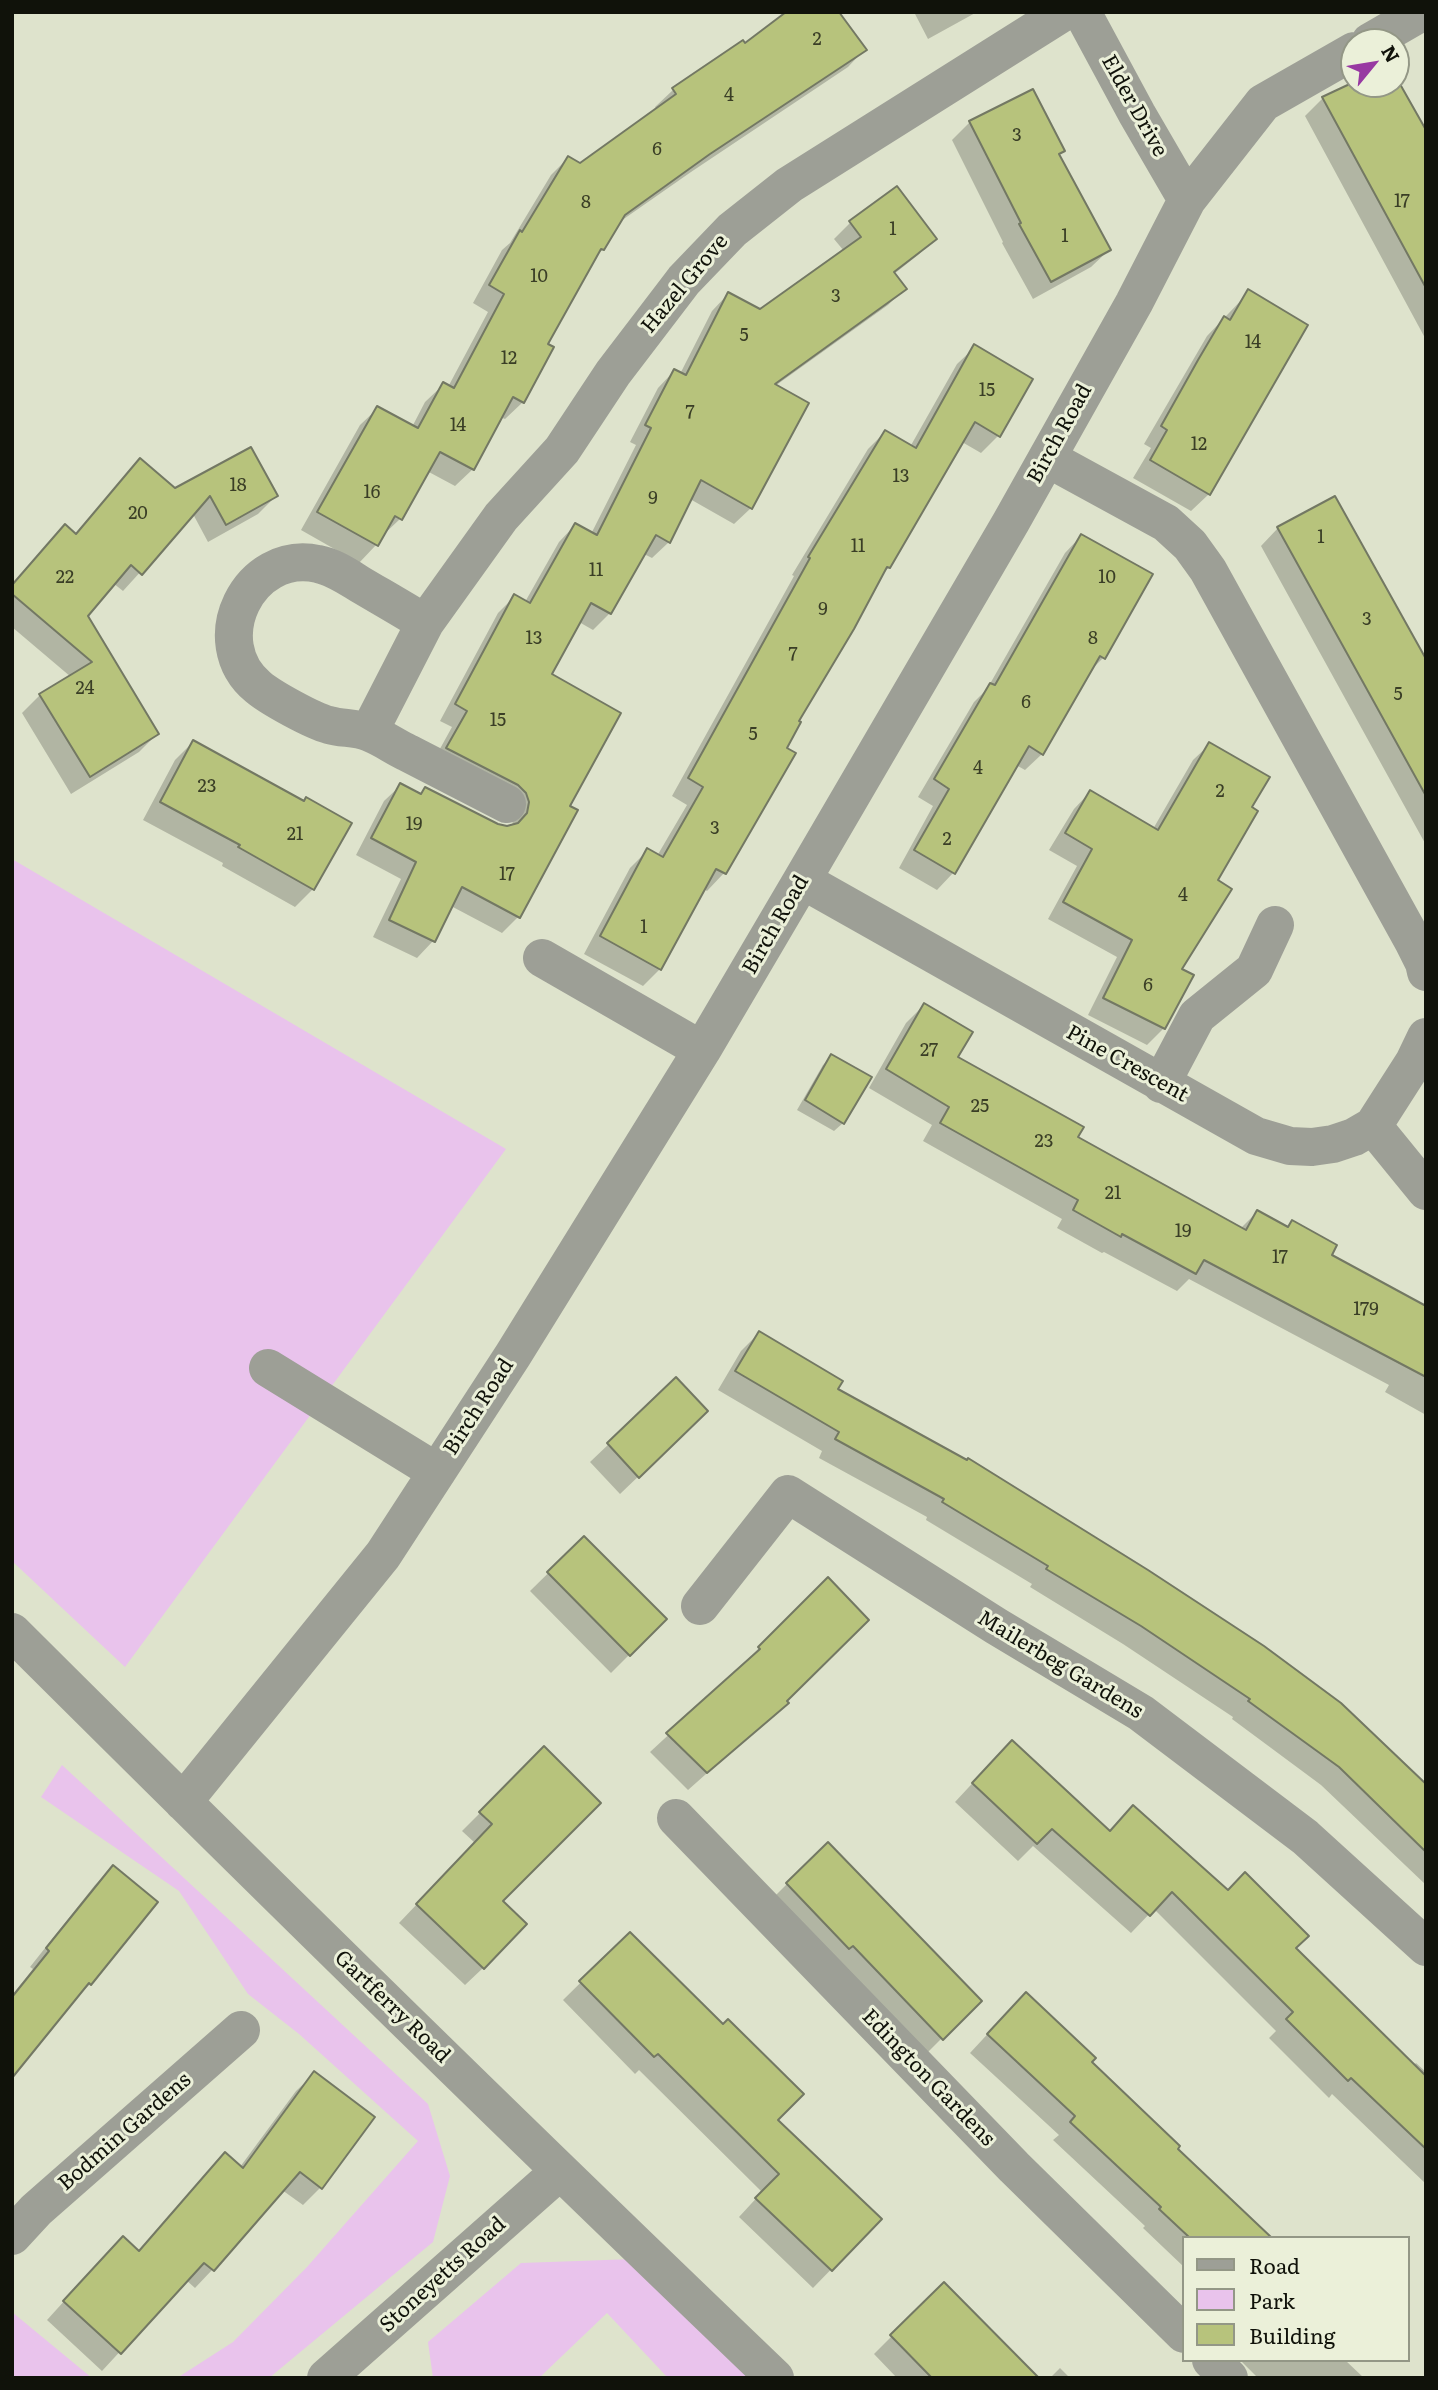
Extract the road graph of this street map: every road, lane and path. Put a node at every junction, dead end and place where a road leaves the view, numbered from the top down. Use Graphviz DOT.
graph roads {
  1 [pos="1064,12"];
  2 [pos="1082,12"];
  3 [pos="1422,12"];
  4 [pos="1394,28"];
  5 [pos="1340,59"];
  6 [pos="1187,200"];
  7 [pos="1047,458"];
  8 [pos="425,623"];
  9 [pos="369,732"];
  10 [pos="507,804"];
  11 [pos="802,880"];
  12 [pos="1275,925"];
  13 [pos="542,958"];
  14 [pos="1426,972"];
  15 [pos="1426,1037"];
  16 [pos="702,1050"];
  17 [pos="1161,1084"];
  18 [pos="1373,1126"];
  19 [pos="1426,1191"];
  20 [pos="268,1368"];
  21 [pos="438,1472"];
  22 [pos="700,1606"];
  23 [pos="12,1632"];
  24 [pos="183,1802"];
  25 [pos="676,1818"];
  26 [pos="1426,1947"];
  27 [pos="241,2030"];
  28 [pos="559,2172"];
  29 [pos="12,2236"];
  30 [pos="1182,2332"];
  31 [pos="1213,2362"];
  32 [pos="333,2376"];
  33 [pos="775,2378"];
  34 [pos="1228,2378"];
  1 -- 8 [label="street, Hazel Grove"];
  2 -- 6 [label="street, Elder Drive"];
  3 -- 4 [label="street"];
  5 -- 6 [label="street, Birch Road"];
  6 -- 7 [label="street, Birch Road"];
  7 -- 11 [label="street, Birch Road"];
  7 -- 14 [label="street"];
  8 -- 9 [label="street, Hazel Grove"];
  8 -- 9 [label="street"];
  9 -- 10 [label="street"];
  11 -- 16 [label="street, Birch Road"];
  11 -- 17 [label="street, Pine Crescent"];
  12 -- 17 [label="street"];
  13 -- 16 [label="street"];
  15 -- 18 [label="street"];
  16 -- 21 [label="street, Birch Road"];
  17 -- 18 [label="street, Pine Crescent"];
  18 -- 19 [label="street"];
  20 -- 21 [label="street"];
  21 -- 24 [label="street, Birch Road"];
  22 -- 26 [label="street, Mailerbeg Gardens"];
  23 -- 24 [label="street, Gartferry Road"];
  24 -- 28 [label="street, Gartferry Road"];
  25 -- 30 [label="street, Edington Gardens"];
  27 -- 29 [label="street, Bodmin Gardens"];
  28 -- 32 [label="street, Stoneyetts Road"];
  28 -- 33 [label="street, Gartferry Road"];
  31 -- 34 [label="street"];
}
